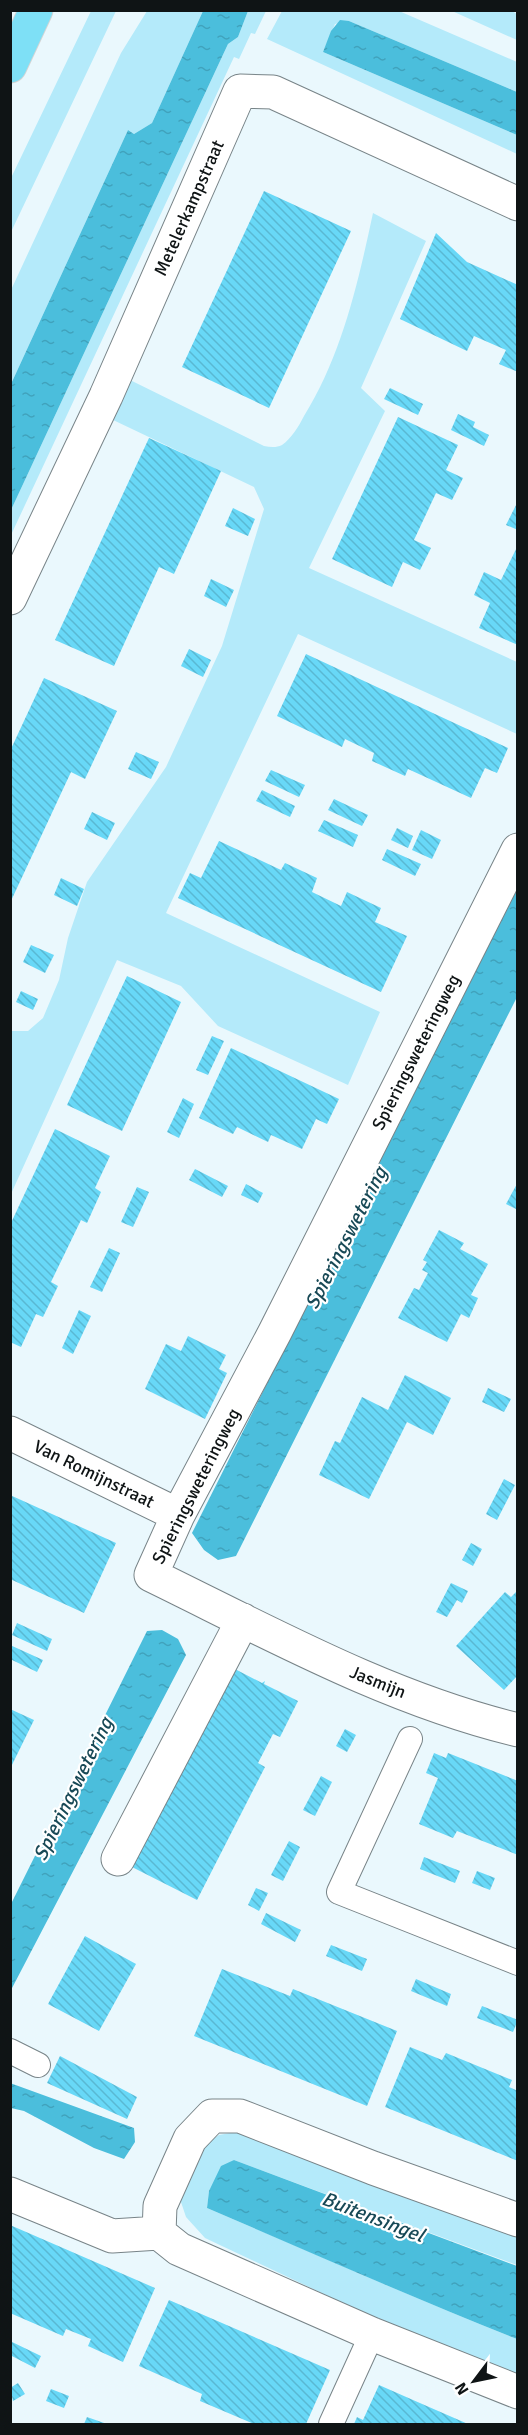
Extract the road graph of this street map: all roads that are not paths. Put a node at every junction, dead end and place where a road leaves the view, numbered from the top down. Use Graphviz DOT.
graph roads {
  1 [pos="36,10"];
  2 [pos="10,66"];
  3 [pos="518,204"];
  4 [pos="10,598"];
  5 [pos="518,850"];
  6 [pos="10,1433"];
  7 [pos="178,1515"];
  8 [pos="151,1575"];
  9 [pos="243,1620"];
  10 [pos="516,1728"];
  11 [pos="410,1739"];
  12 [pos="118,1859"];
  13 [pos="518,1963"];
  14 [pos="10,2051"];
  15 [pos="38,2065"];
  16 [pos="10,2194"];
  17 [pos="518,2220"];
  18 [pos="159,2233"];
  19 [pos="372,2334"];
  20 [pos="518,2392"];
  21 [pos="331,2424"];
  1 -- 2 [label="main road"];
  3 -- 4 [label="street, Metelerkampstraat"];
  5 -- 7 [label="street, Spieringsweteringweg"];
  6 -- 7 [label="street, Van Romijnstraat"];
  7 -- 8 [label="street, Spieringsweteringweg"];
  8 -- 9 [label="street, Jasmijn"];
  9 -- 10 [label="street, Jasmijn"];
  9 -- 12 [label="street"];
  11 -- 13 [label="lane"];
  14 -- 15 [label="lane"];
  16 -- 18 [label="street"];
  17 -- 18 [label="street"];
  18 -- 19 [label="street"];
  19 -- 20 [label="street"];
  19 -- 21 [label="lane"];
}
